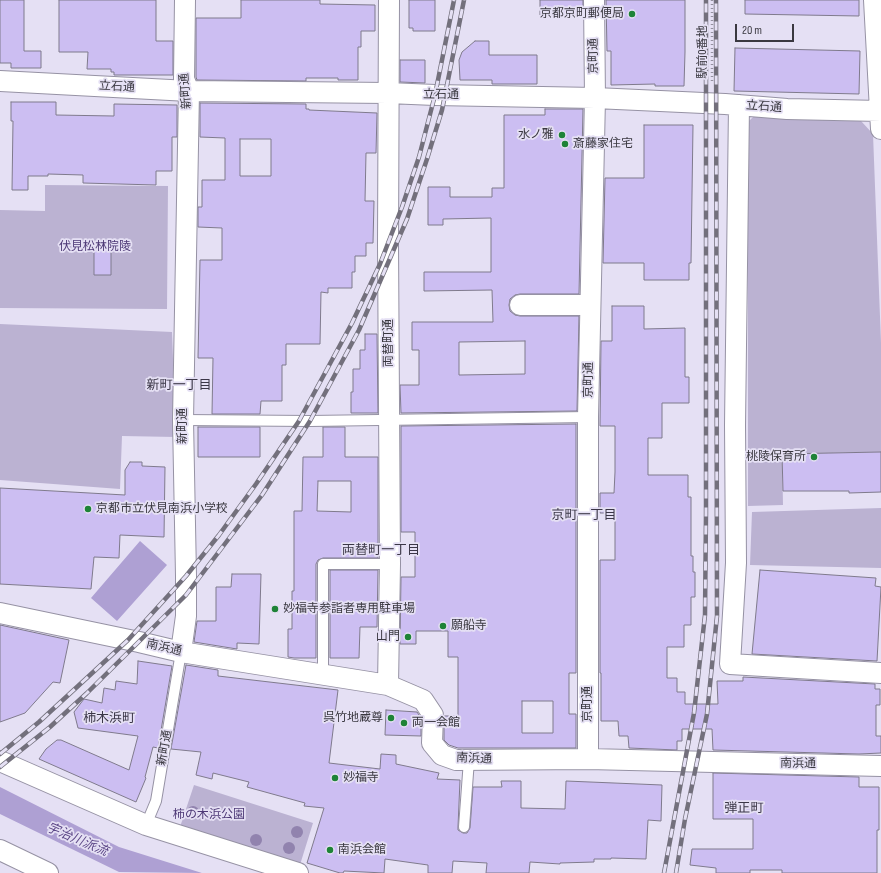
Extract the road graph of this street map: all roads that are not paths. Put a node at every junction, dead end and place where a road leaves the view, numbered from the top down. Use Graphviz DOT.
graph roads {
  1 [pos="185,0"];
  2 [pos="389,0"];
  3 [pos="594,0"];
  4 [pos="877,13"];
  5 [pos="0,81"];
  6 [pos="189,91"];
  7 [pos="388,93"];
  8 [pos="595,98"];
  9 [pos="739,105"];
  10 [pos="881,117"];
  11 [pos="520,305"];
  12 [pos="590,305"];
  13 [pos="588,417"];
  14 [pos="183,420"];
  15 [pos="389,420"];
  16 [pos="390,564"];
  17 [pos="0,614"];
  18 [pos="181,652"];
  19 [pos="881,673"];
  20 [pos="323,676"];
  21 [pos="388,685"];
  22 [pos="588,759"];
  23 [pos="470,760"];
  24 [pos="0,761"];
  25 [pos="881,766"];
  26 [pos="146,825"];
  27 [pos="464,827"];
  28 [pos="0,850"];
  29 [pos="48,873"];
  30 [pos="298,873"];
  1 -- 6 [label="street, 新町通"];
  2 -- 7 [label="street, 両替町通"];
  3 -- 8 [label="street, 京町通"];
  4 -- 10 [label="street"];
  5 -- 6 [label="street, 立石通"];
  6 -- 7 [label="street, 立石通"];
  6 -- 14 [label="street, 新町通"];
  7 -- 8 [label="street, 立石通"];
  7 -- 15 [label="street, 両替町通"];
  8 -- 9 [label="street, 立石通"];
  8 -- 12 [label="street, 京町通"];
  9 -- 10 [label="street, 立石通"];
  9 -- 19 [label="street"];
  11 -- 12 [label="street"];
  12 -- 13 [label="street, 京町通"];
  13 -- 15 [label="lane"];
  13 -- 22 [label="street, 京町通"];
  14 -- 15 [label="lane"];
  14 -- 18 [label="street, 新町通"];
  15 -- 16 [label="street, 両替町通"];
  16 -- 20 [label="lane"];
  16 -- 21 [label="street, 両替町通"];
  17 -- 18 [label="street, 南浜通"];
  18 -- 20 [label="street, 南浜通"];
  18 -- 26 [label="lane, 新町通"];
  20 -- 21 [label="street, 南浜通"];
  21 -- 23 [label="street, 南浜通"];
  22 -- 23 [label="street, 南浜通"];
  22 -- 25 [label="street, 南浜通"];
  23 -- 27 [label="lane"];
  24 -- 26 [label="street"];
  26 -- 30 [label="street"];
  28 -- 29 [label="street"];
}
